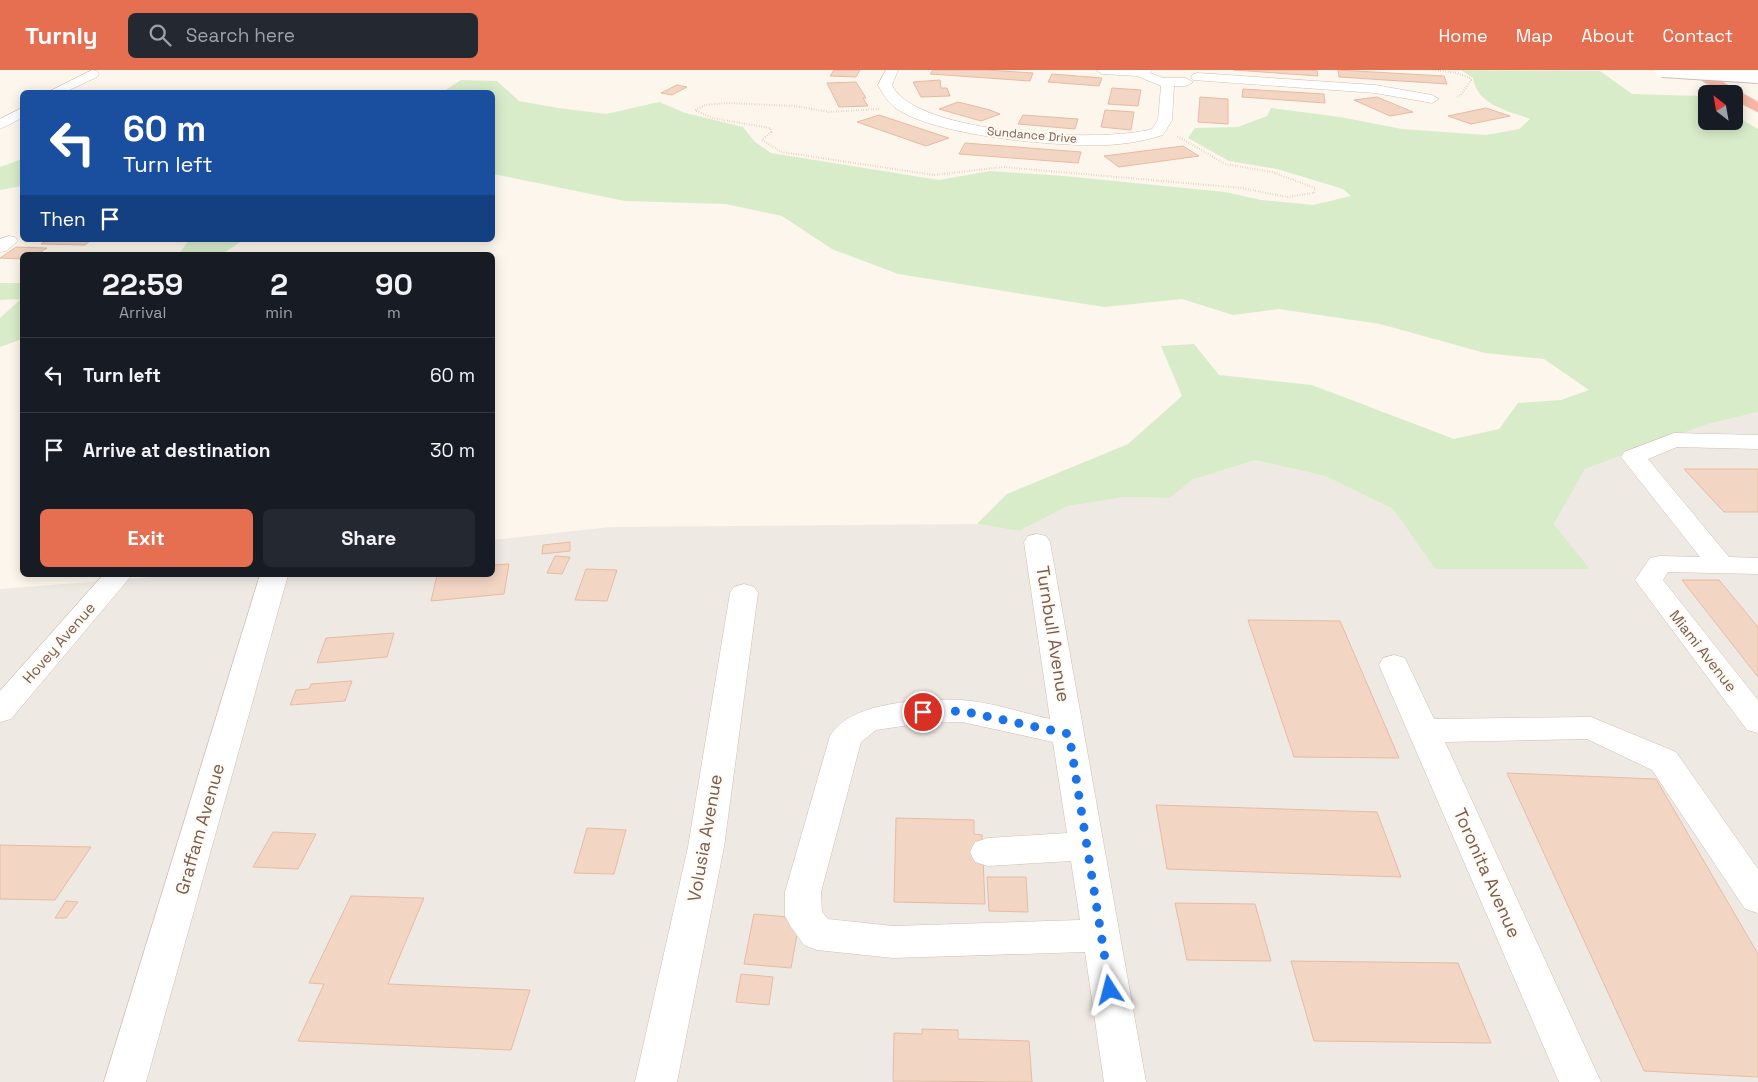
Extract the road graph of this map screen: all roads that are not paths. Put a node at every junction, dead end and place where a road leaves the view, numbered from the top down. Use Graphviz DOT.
graph roads {
  1 [pos="892,70"];
  2 [pos="1102,70"];
  3 [pos="1662,70"];
  4 [pos="1692,70"];
  5 [pos="1746,70"];
  6 [pos="1144,71"];
  7 [pos="1193,73"];
  8 [pos="92,74"];
  9 [pos="1758,76"];
  10 [pos="1168,82"];
  11 [pos="1718,85"];
  12 [pos="60,90"];
  13 [pos="1432,99"];
  14 [pos="1743,99"];
  15 [pos="1758,108"];
  16 [pos="20,113"];
  17 [pos="0,125"];
  18 [pos="1758,442"];
  19 [pos="1038,542"];
  20 [pos="1721,565"];
  21 [pos="1758,566"];
  22 [pos="116,577"];
  23 [pos="273,577"];
  24 [pos="744,593"];
  25 [pos="1394,665"];
  26 [pos="0,711"];
  27 [pos="1758,722"];
  28 [pos="1424,731"];
  29 [pos="1069,734"];
  30 [pos="1086,846"];
  31 [pos="988,852"];
  32 [pos="1758,898"];
  33 [pos="1101,936"];
  34 [pos="125,1082"];
  35 [pos="656,1082"];
  36 [pos="1125,1082"];
  37 [pos="1580,1082"];
  1 -- 10 [label="street, Sundance Drive"];
  2 -- 6 [label="street"];
  3 -- 9 [label="street, bridge"];
  4 -- 11 [label="highway"];
  5 -- 9 [label="highway"];
  6 -- 10 [label="street"];
  7 -- 10 [label="street"];
  7 -- 13 [label="street"];
  8 -- 12 [label="street"];
  14 -- 15 [label="highway"];
  16 -- 17 [label="street"];
  18 -- 20 [label="street"];
  19 -- 29 [label="street, Turnbull Avenue"];
  20 -- 21 [label="street"];
  20 -- 27 [label="street, Miami Avenue"];
  22 -- 26 [label="street, Hovey Avenue"];
  23 -- 34 [label="street, Graffam Avenue"];
  24 -- 35 [label="street, Volusia Avenue"];
  25 -- 28 [label="street, Toronita Avenue"];
  28 -- 32 [label="street"];
  28 -- 37 [label="street, Toronita Avenue"];
  29 -- 30 [label="street, Turnbull Avenue"];
  29 -- 33 [label="street"];
  30 -- 31 [label="street"];
  30 -- 33 [label="street, Turnbull Avenue"];
  33 -- 36 [label="street, Turnbull Avenue"];
}
